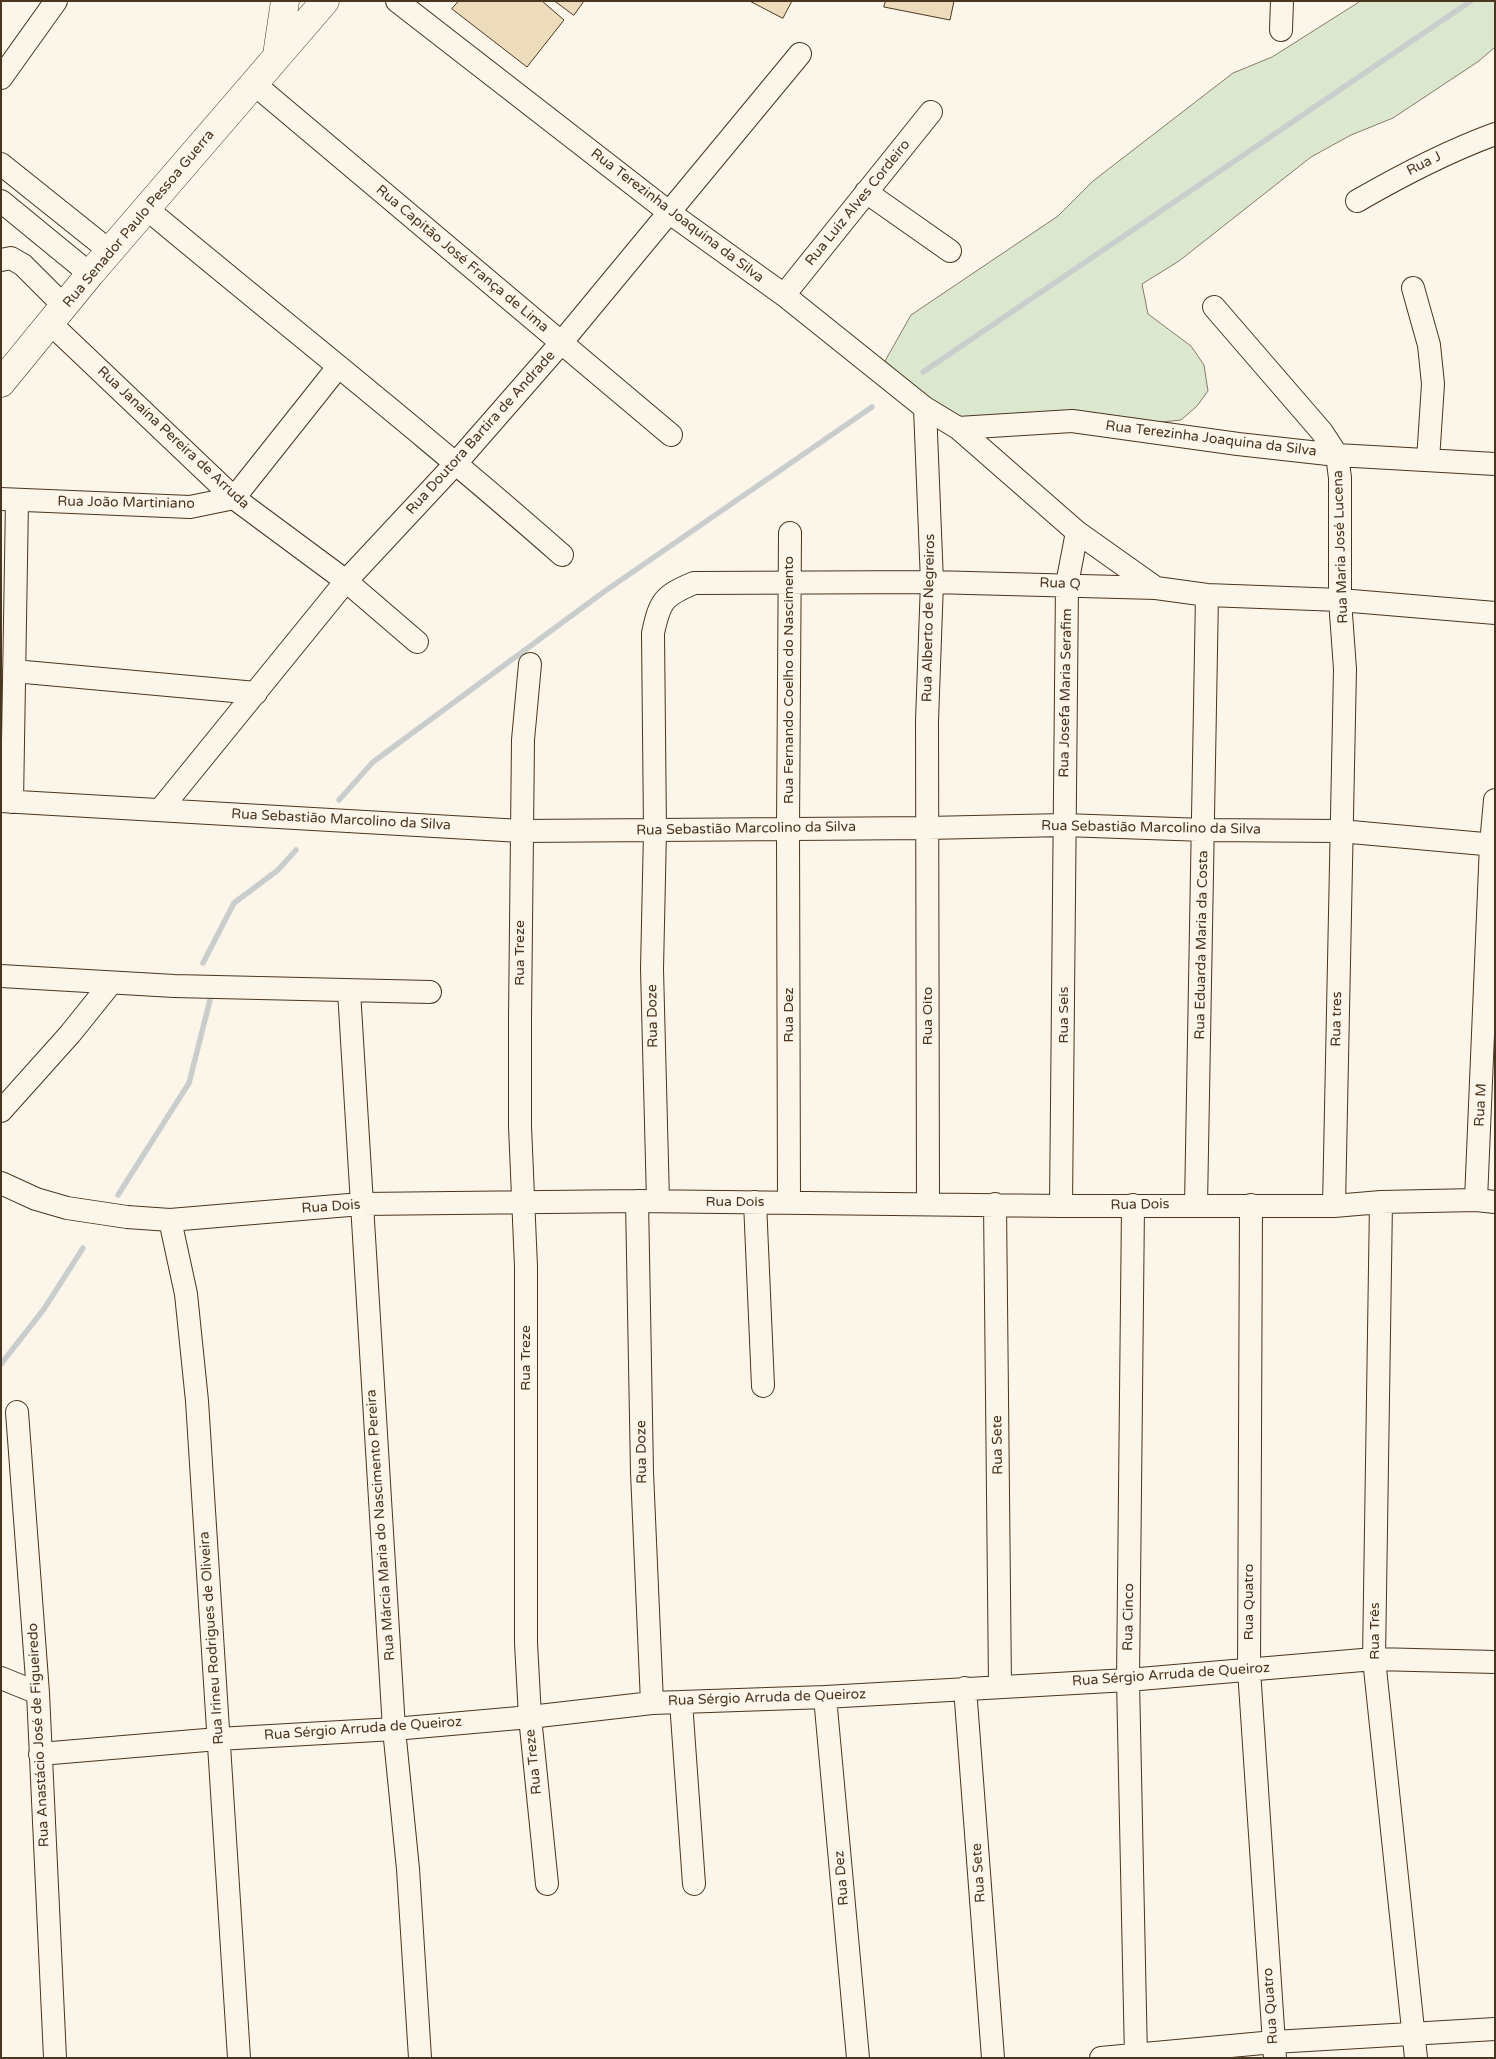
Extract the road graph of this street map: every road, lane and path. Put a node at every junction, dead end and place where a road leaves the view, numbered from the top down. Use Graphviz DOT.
graph roads {
  1 [pos="56,1"];
  2 [pos="285,1"];
  3 [pos="325,1"];
  4 [pos="397,1"];
  5 [pos="1282,1"];
  6 [pos="1281,30"];
  7 [pos="277,54"];
  8 [pos="800,54"];
  9 [pos="1,78"];
  10 [pos="253,83"];
  11 [pos="931,112"];
  12 [pos="1495,134"];
  13 [pos="1,164"];
  14 [pos="866,192"];
  15 [pos="1,201"];
  16 [pos="1357,201"];
  17 [pos="147,209"];
  18 [pos="670,213"];
  19 [pos="950,251"];
  20 [pos="111,252"];
  21 [pos="1,260"];
  22 [pos="90,274"];
  23 [pos="1413,288"];
  24 [pos="784,295"];
  25 [pos="1214,307"];
  26 [pos="58,315"];
  27 [pos="561,343"];
  28 [pos="338,367"];
  29 [pos="1,383"];
  30 [pos="925,408"];
  31 [pos="958,428"];
  32 [pos="670,435"];
  33 [pos="1337,455"];
  34 [pos="1428,460"];
  35 [pos="456,462"];
  36 [pos="1495,464"];
  37 [pos="234,498"];
  38 [pos="9,500"];
  39 [pos="1078,532"];
  40 [pos="790,533"];
  41 [pos="562,555"];
  42 [pos="346,581"];
  43 [pos="932,582"];
  44 [pos="789,583"];
  45 [pos="1067,584"];
  46 [pos="1156,588"];
  47 [pos="1207,594"];
  48 [pos="1340,600"];
  49 [pos="1495,613"];
  50 [pos="653,633"];
  51 [pos="417,642"];
  52 [pos="530,664"];
  53 [pos="14,671"];
  54 [pos="256,693"];
  55 [pos="1495,800"];
  56 [pos="7,802"];
  57 [pos="160,810"];
  58 [pos="1064,824"];
  59 [pos="788,828"];
  60 [pos="927,828"];
  61 [pos="1204,830"];
  62 [pos="521,831"];
  63 [pos="655,831"];
  64 [pos="1340,831"];
  65 [pos="1493,844"];
  66 [pos="1,976"];
  67 [pos="111,983"];
  68 [pos="349,991"];
  69 [pos="430,992"];
  70 [pos="1489,1046"];
  71 [pos="1,1112"];
  72 [pos="1,1183"];
  73 [pos="648,1201"];
  74 [pos="1485,1201"];
  75 [pos="522,1202"];
  76 [pos="755,1202"];
  77 [pos="789,1202"];
  78 [pos="1381,1202"];
  79 [pos="928,1203"];
  80 [pos="361,1204"];
  81 [pos="995,1204"];
  82 [pos="1196,1204"];
  83 [pos="1133,1205"];
  84 [pos="1251,1205"];
  85 [pos="1061,1206"];
  86 [pos="1334,1206"];
  87 [pos="170,1220"];
  88 [pos="763,1386"];
  89 [pos="17,1412"];
  90 [pos="1374,1659"];
  91 [pos="1495,1662"];
  92 [pos="1249,1670"];
  93 [pos="1,1678"];
  94 [pos="1128,1680"];
  95 [pos="1000,1686"];
  96 [pos="965,1688"];
  97 [pos="38,1693"];
  98 [pos="825,1697"];
  99 [pos="681,1702"];
  100 [pos="652,1703"];
  101 [pos="530,1717"];
  102 [pos="394,1729"];
  103 [pos="218,1739"];
  104 [pos="40,1754"];
  105 [pos="547,1884"];
  106 [pos="694,1884"];
  107 [pos="1495,2029"];
  108 [pos="1414,2033"];
  109 [pos="1275,2050"];
  110 [pos="1136,2057"];
  111 [pos="55,2058"];
  112 [pos="239,2058"];
  113 [pos="420,2058"];
  114 [pos="858,2058"];
  115 [pos="993,2058"];
  116 [pos="1102,2058"];
  117 [pos="1416,2058"];
  1 -- 9 [label="street"];
  2 -- 7 [label="main road"];
  3 -- 7 [label="main road, Rua Senador Paulo Pessoa Guerra"];
  4 -- 18 [label="street, Rua Terezinha Joaquina da Silva"];
  5 -- 6 [label="street"];
  7 -- 10 [label="main road, Rua Senador Paulo Pessoa Guerra"];
  8 -- 18 [label="street, Rua Doutora Bartira de Andrade"];
  10 -- 17 [label="main road, Rua Senador Paulo Pessoa Guerra"];
  10 -- 27 [label="street, Rua Capitão José França de Lima"];
  11 -- 14 [label="street, Rua Luiz Alves Cordeiro"];
  12 -- 16 [label="street, Rua J"];
  13 -- 20 [label="street"];
  14 -- 19 [label="street"];
  14 -- 24 [label="street, Rua Luiz Alves Cordeiro"];
  15 -- 22 [label="street"];
  17 -- 20 [label="main road, Rua Senador Paulo Pessoa Guerra"];
  17 -- 28 [label="street"];
  18 -- 24 [label="street, Rua Terezinha Joaquina da Silva"];
  18 -- 27 [label="street, Rua Doutora Bartira de Andrade"];
  20 -- 22 [label="main road, Rua Senador Paulo Pessoa Guerra"];
  21 -- 26 [label="street, Rua Janaína Pereira de Arruda"];
  22 -- 26 [label="main road, Rua Senador Paulo Pessoa Guerra"];
  23 -- 34 [label="street"];
  24 -- 30 [label="street, Rua Terezinha Joaquina da Silva"];
  25 -- 33 [label="street, Rua Maria José Lucena"];
  26 -- 29 [label="main road, Rua Senador Paulo Pessoa Guerra"];
  26 -- 37 [label="street, Rua Janaína Pereira de Arruda"];
  27 -- 32 [label="street, Rua Capitão José França de Lima"];
  27 -- 35 [label="street, Rua Doutora Bartira de Andrade"];
  28 -- 35 [label="street"];
  28 -- 37 [label="street"];
  30 -- 31 [label="street, Rua Terezinha Joaquina da Silva"];
  30 -- 43 [label="street, Rua Alberto de Negreiros"];
  31 -- 33 [label="street, Rua Terezinha Joaquina da Silva"];
  31 -- 39 [label="street, Rua Terezinha Joaquina da Silva"];
  33 -- 34 [label="street, Rua Terezinha Joaquina da Silva"];
  33 -- 48 [label="street, Rua Maria José Lucena"];
  34 -- 36 [label="street, Rua Terezinha Joaquina da Silva"];
  35 -- 41 [label="street"];
  35 -- 42 [label="street, Rua Doutora Bartira de Andrade"];
  37 -- 38 [label="street, Rua João Martiniano"];
  37 -- 42 [label="street, Rua Janaína Pereira de Arruda"];
  38 -- 53 [label="street"];
  39 -- 45 [label="street, Rua Josefa Maria Serafim"];
  39 -- 46 [label="street, Rua Terezinha Joaquina da Silva"];
  40 -- 44 [label="street, Rua Fernando Coelho do Nascimento"];
  42 -- 51 [label="street, Rua Janaína Pereira de Arruda"];
  42 -- 54 [label="street, Rua Doutora Bartira de Andrade"];
  43 -- 44 [label="street, Rua Q"];
  43 -- 45 [label="street, Rua Q"];
  43 -- 60 [label="street, Rua Alberto de Negreiros"];
  44 -- 50 [label="street, Rua Q"];
  44 -- 59 [label="street, Rua Fernando Coelho do Nascimento"];
  45 -- 46 [label="street, Rua Q"];
  45 -- 58 [label="street, Rua Josefa Maria Serafim"];
  46 -- 47 [label="street, Rua Q"];
  47 -- 48 [label="street, Rua Q"];
  47 -- 61 [label="street, Rua Eduarda Maria da Costa"];
  48 -- 49 [label="street, Rua Q"];
  48 -- 64 [label="street, Rua Maria José Lucena"];
  50 -- 63 [label="street, Rua Doze"];
  52 -- 62 [label="street, Rua Treze"];
  53 -- 54 [label="street"];
  53 -- 56 [label="street"];
  54 -- 57 [label="street, Rua Doutora Bartira de Andrade"];
  55 -- 65 [label="street, Rua M"];
  56 -- 57 [label="street, Rua Sebastião Marcolino da Silva"];
  57 -- 62 [label="street, Rua Sebastião Marcolino da Silva"];
  58 -- 60 [label="street, Rua Sebastião Marcolino da Silva"];
  58 -- 61 [label="street, Rua Sebastião Marcolino da Silva"];
  58 -- 85 [label="street, Rua Seis"];
  59 -- 60 [label="street, Rua Sebastião Marcolino da Silva"];
  59 -- 63 [label="street, Rua Sebastião Marcolino da Silva"];
  59 -- 77 [label="street, Rua Dez"];
  60 -- 79 [label="street, Rua Oito"];
  61 -- 64 [label="street, Rua Sebastião Marcolino da Silva"];
  61 -- 82 [label="street, Rua Eduarda Maria da Costa"];
  62 -- 63 [label="street, Rua Sebastião Marcolino da Silva"];
  62 -- 75 [label="street, Rua Treze"];
  63 -- 73 [label="street, Rua Doze"];
  64 -- 65 [label="street, Rua Sebastião Marcolino da Silva"];
  64 -- 86 [label="street, Rua tres"];
  65 -- 70 [label="street, Rua M"];
  66 -- 67 [label="street"];
  67 -- 68 [label="street"];
  67 -- 71 [label="street"];
  68 -- 69 [label="street"];
  68 -- 80 [label="street, Rua Márcia Maria do Nascimento Pereira"];
  70 -- 74 [label="street, Rua M"];
  72 -- 87 [label="street, Rua Dois"];
  73 -- 75 [label="street, Rua Dois"];
  73 -- 76 [label="street, Rua Dois"];
  73 -- 100 [label="street, Rua Doze"];
  74 -- 78 [label="street, Rua Dois"];
  75 -- 80 [label="street, Rua Dois"];
  75 -- 101 [label="street, Rua Treze"];
  76 -- 77 [label="street, Rua Dois"];
  76 -- 88 [label="street"];
  77 -- 79 [label="street, Rua Dois"];
  78 -- 86 [label="street, Rua Dois"];
  78 -- 90 [label="street, Rua Três"];
  79 -- 81 [label="street, Rua Dois"];
  80 -- 87 [label="street, Rua Dois"];
  80 -- 102 [label="street, Rua Márcia Maria do Nascimento Pereira"];
  81 -- 85 [label="street, Rua Dois"];
  81 -- 95 [label="street, Rua Sete"];
  82 -- 83 [label="street, Rua Dois"];
  82 -- 84 [label="street, Rua Dois"];
  83 -- 85 [label="street, Rua Dois"];
  83 -- 94 [label="street, Rua Cinco"];
  84 -- 86 [label="street, Rua Dois"];
  84 -- 92 [label="street, Rua Quatro"];
  87 -- 103 [label="street, Rua Irineu Rodrigues de Oliveira"];
  89 -- 97 [label="street, Rua Anastácio José de Figueiredo"];
  90 -- 91 [label="street, Rua Sérgio Arruda de Queiroz"];
  90 -- 92 [label="street, Rua Sérgio Arruda de Queiroz"];
  90 -- 108 [label="street, Rua Três"];
  92 -- 94 [label="street, Rua Sérgio Arruda de Queiroz"];
  92 -- 109 [label="street, Rua Quatro"];
  93 -- 97 [label="street"];
  94 -- 95 [label="street, Rua Sérgio Arruda de Queiroz"];
  94 -- 110 [label="street, Rua Cinco"];
  95 -- 96 [label="street, Rua Sérgio Arruda de Queiroz"];
  96 -- 98 [label="street, Rua Sérgio Arruda de Queiroz"];
  96 -- 115 [label="street, Rua Sete"];
  97 -- 104 [label="street, Rua Anastácio José de Figueiredo"];
  98 -- 99 [label="street, Rua Sérgio Arruda de Queiroz"];
  98 -- 114 [label="street, Rua Dez"];
  99 -- 100 [label="street, Rua Sérgio Arruda de Queiroz"];
  99 -- 106 [label="street"];
  100 -- 101 [label="street, Rua Sérgio Arruda de Queiroz"];
  101 -- 102 [label="street, Rua Sérgio Arruda de Queiroz"];
  101 -- 105 [label="street, Rua Treze"];
  102 -- 103 [label="street, Rua Sérgio Arruda de Queiroz"];
  102 -- 113 [label="street, Rua Márcia Maria do Nascimento Pereira"];
  103 -- 104 [label="street, Rua Sérgio Arruda de Queiroz"];
  103 -- 112 [label="street, Rua Irineu Rodrigues de Oliveira"];
  104 -- 111 [label="street, Rua Anastácio José de Figueiredo"];
  107 -- 108 [label="street"];
  108 -- 109 [label="street"];
  108 -- 117 [label="street, Rua Três"];
  109 -- 110 [label="street"];
  110 -- 116 [label="street"];
}
